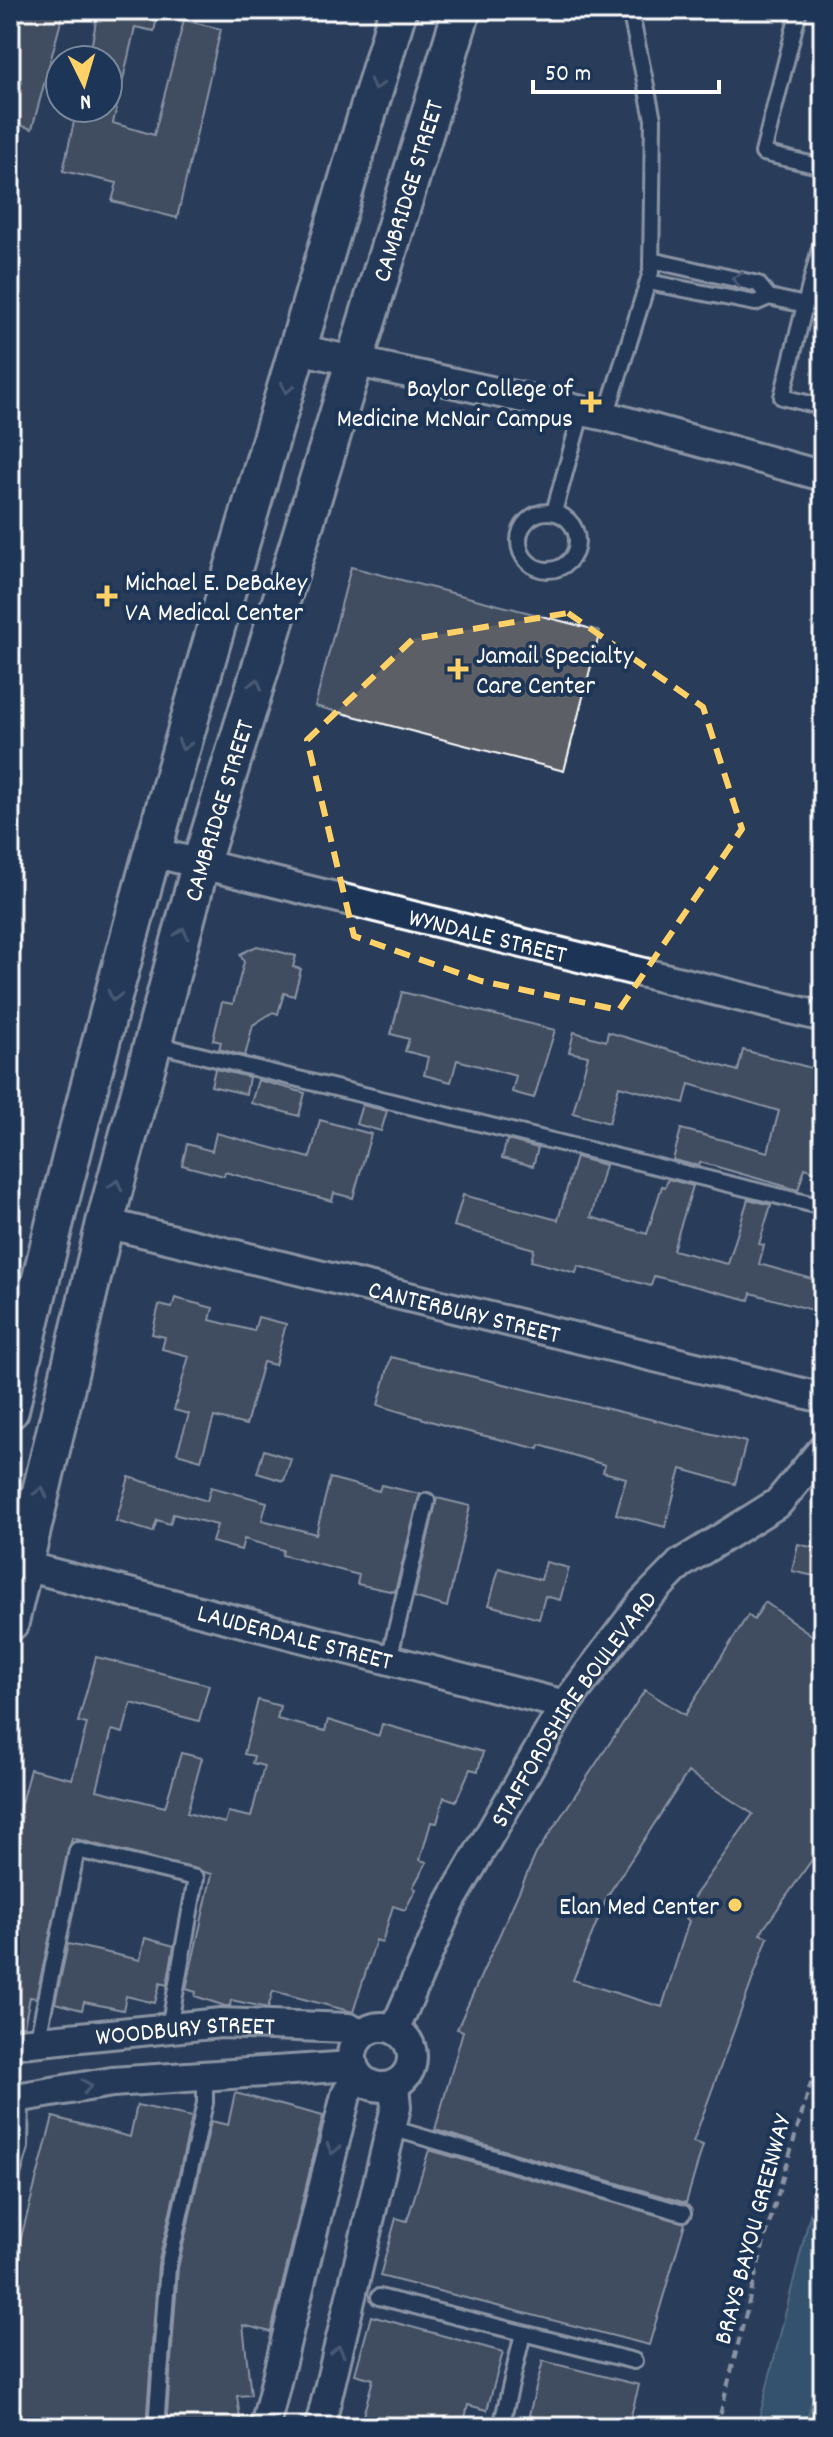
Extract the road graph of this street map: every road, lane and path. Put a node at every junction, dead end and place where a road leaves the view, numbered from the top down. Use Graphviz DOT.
graph roads {
  1 [pos="398,10"];
  2 [pos="462,10"];
  3 [pos="630,10"];
  4 [pos="799,10"];
  5 [pos="823,167"];
  6 [pos="823,237"];
  7 [pos="651,260"];
  8 [pos="648,282"];
  9 [pos="769,297"];
  10 [pos="805,305"];
  11 [pos="823,309"];
  12 [pos="298,349"];
  13 [pos="355,359"];
  14 [pos="823,407"];
  15 [pos="594,413"];
  16 [pos="823,476"];
  17 [pos="554,512"];
  18 [pos="152,852"];
  19 [pos="200,866"];
  20 [pos="823,1017"];
  21 [pos="153,1044"];
  22 [pos="823,1207"];
  23 [pos="105,1223"];
  24 [pos="823,1398"];
  25 [pos="10,1410"];
  26 [pos="823,1449"];
  27 [pos="427,1501"];
  28 [pos="24,1566"];
  29 [pos="10,1622"];
  30 [pos="389,1659"];
  31 [pos="565,1705"];
  32 [pos="169,2028"];
  33 [pos="395,2029"];
  34 [pos="42,2034"];
  35 [pos="361,2034"];
  36 [pos="823,2042"];
  37 [pos="10,2044"];
  38 [pos="355,2070"];
  39 [pos="205,2076"];
  40 [pos="394,2085"];
  41 [pos="16,2098"];
  42 [pos="391,2128"];
  43 [pos="10,2181"];
  44 [pos="683,2213"];
  45 [pos="379,2297"];
  46 [pos="523,2333"];
  47 [pos="634,2361"];
  48 [pos="156,2427"];
  49 [pos="265,2427"];
  50 [pos="320,2427"];
  51 [pos="501,2427"];
  52 [pos="717,2427"];
  1 -- 12 [label="street, CAMBRIDGE STREET, one-way"];
  2 -- 13 [label="street, CAMBRIDGE STREET"];
  3 -- 7 [label="lane"];
  4 -- 5 [label="lane"];
  6 -- 10 [label="lane"];
  7 -- 8 [label="lane"];
  9 -- 7 [label="lane, one-way"];
  8 -- 9 [label="lane"];
  8 -- 15 [label="lane"];
  9 -- 10 [label="lane"];
  10 -- 11 [label="lane"];
  10 -- 14 [label="lane"];
  12 -- 13 [label="street"];
  12 -- 18 [label="street, CAMBRIDGE STREET, one-way"];
  13 -- 15 [label="street"];
  19 -- 13 [label="street, CAMBRIDGE STREET, one-way"];
  15 -- 16 [label="street"];
  15 -- 17 [label="lane"];
  17 -- 17 [label="lane"];
  18 -- 19 [label="street, WYNDALE STREET"];
  18 -- 25 [label="street, CAMBRIDGE STREET, one-way"];
  19 -- 20 [label="street, WYNDALE STREET"];
  21 -- 19 [label="street, CAMBRIDGE STREET, one-way"];
  21 -- 22 [label="lane"];
  23 -- 21 [label="street, CAMBRIDGE STREET, one-way"];
  23 -- 24 [label="street, CANTERBURY STREET"];
  28 -- 23 [label="street, CAMBRIDGE STREET, one-way"];
  26 -- 31 [label="street, STAFFORDSHIRE BOULEVARD"];
  27 -- 30 [label="lane"];
  28 -- 29 [label="street, CAMBRIDGE STREET"];
  28 -- 30 [label="street, LAUDERDALE STREET"];
  30 -- 31 [label="street, LAUDERDALE STREET"];
  31 -- 33 [label="street, STAFFORDSHIRE BOULEVARD"];
  32 -- 34 [label="street, WOODBURY STREET"];
  32 -- 34 [label="lane"];
  32 -- 35 [label="street, WOODBURY STREET"];
  33 -- 35 [label="street"];
  33 -- 40 [label="street"];
  34 -- 37 [label="street, WOODBURY STREET"];
  35 -- 38 [label="street"];
  36 -- 52 [label="path, BRAYS BAYOU GREENWAY"];
  38 -- 39 [label="street, WOODBURY STREET"];
  38 -- 40 [label="street"];
  38 -- 49 [label="street, one-way"];
  41 -- 39 [label="street, WOODBURY STREET, one-way"];
  39 -- 48 [label="lane"];
  40 -- 42 [label="street"];
  41 -- 43 [label="lane"];
  42 -- 44 [label="lane"];
  50 -- 42 [label="street, one-way"];
  45 -- 46 [label="lane"];
  46 -- 47 [label="lane"];
  46 -- 51 [label="lane"];
}
